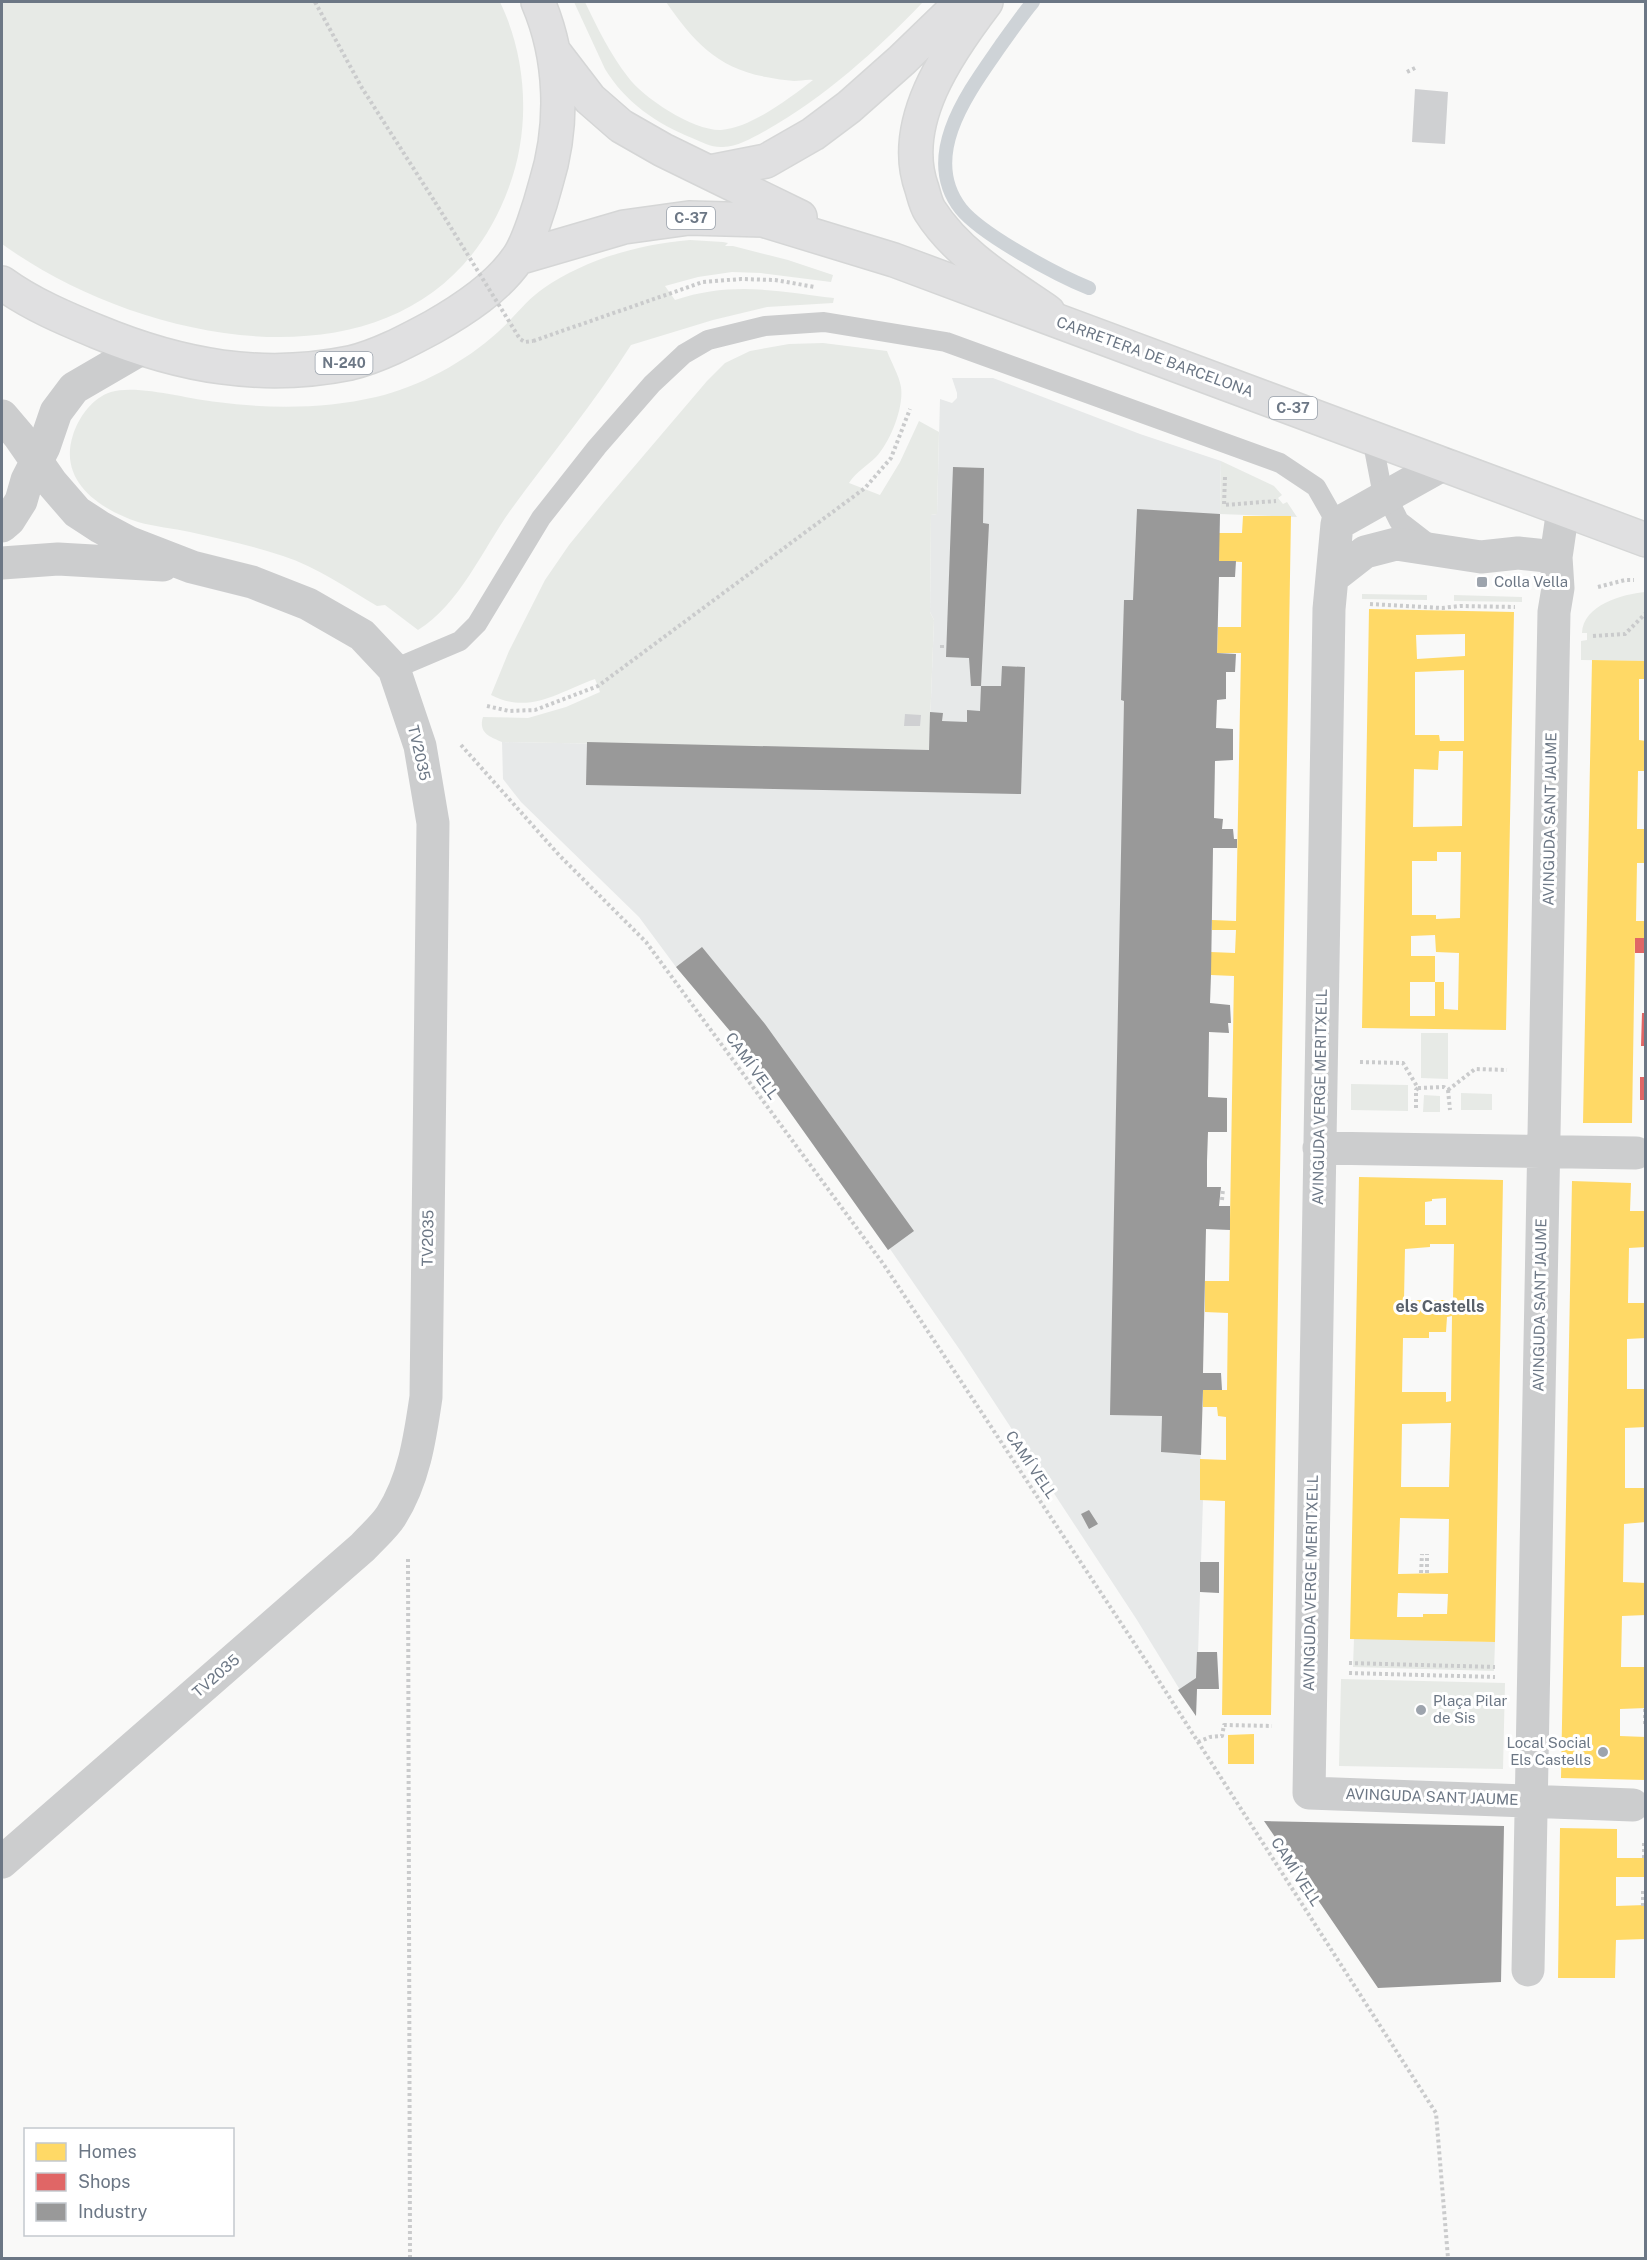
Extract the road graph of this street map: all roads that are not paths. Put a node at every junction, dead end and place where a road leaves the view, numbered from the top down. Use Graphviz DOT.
graph roads {
  1 [pos="538,2"];
  2 [pos="962,2"];
  3 [pos="986,2"];
  4 [pos="554,52"];
  5 [pos="710,172"];
  6 [pos="865,250"];
  7 [pos="518,258"];
  8 [pos="2,282"];
  9 [pos="1064,323"];
  10 [pos="141,350"];
  11 [pos="1372,438"];
  12 [pos="21,448"];
  13 [pos="1444,464"];
  14 [pos="1386,496"];
  15 [pos="1563,509"];
  16 [pos="1337,524"];
  17 [pos="4,525"];
  18 [pos="1646,540"];
  19 [pos="1437,550"];
  20 [pos="2,564"];
  21 [pos="192,567"];
  22 [pos="1557,573"];
  23 [pos="1334,577"];
  24 [pos="394,669"];
  25 [pos="1319,1148"];
  26 [pos="1544,1150"];
  27 [pos="1636,1153"];
  28 [pos="1308,1793"];
  29 [pos="1532,1800"];
  30 [pos="1633,1805"];
  31 [pos="2,1862"];
  32 [pos="1528,1970"];
  1 -- 4 [label="main road, CARRETERA DE BARCELONA / N-240"];
  2 -- 5 [label="main road"];
  3 -- 9 [label="main road"];
  4 -- 5 [label="main road, CARRETERA DE BARCELONA / C-37"];
  4 -- 7 [label="main road, CARRETERA DE BARCELONA / N-240"];
  5 -- 6 [label="main road, CARRETERA DE BARCELONA / C-37"];
  6 -- 7 [label="main road, CARRETERA DE BARCELONA / C-37"];
  6 -- 9 [label="main road, CARRETERA DE BARCELONA / C-37"];
  7 -- 10 [label="main road, CARRETERA DE BARCELONA / N-240"];
  8 -- 10 [label="main road, CARRETERA DE BARCELONA / N-240"];
  9 -- 11 [label="main road, CARRETERA DE BARCELONA / C-37"];
  10 -- 12 [label="street"];
  11 -- 13 [label="main road, CARRETERA DE BARCELONA / C-37"];
  11 -- 14 [label="lane"];
  12 -- 17 [label="street"];
  12 -- 21 [label="street"];
  13 -- 14 [label="street"];
  13 -- 15 [label="main road, CARRETERA DE BARCELONA / C-37"];
  14 -- 16 [label="street"];
  14 -- 19 [label="lane"];
  15 -- 18 [label="main road, CARRETERA DE BARCELONA / C-37"];
  15 -- 22 [label="street, AVINGUDA SANT JAUME"];
  16 -- 23 [label="street, AVINGUDA VERGE MERITXELL"];
  16 -- 24 [label="lane"];
  19 -- 22 [label="street"];
  19 -- 23 [label="street"];
  20 -- 21 [label="street"];
  21 -- 24 [label="street, TV2035"];
  22 -- 26 [label="street, AVINGUDA SANT JAUME"];
  23 -- 25 [label="street, AVINGUDA VERGE MERITXELL"];
  24 -- 31 [label="street, TV2035"];
  25 -- 26 [label="street"];
  25 -- 28 [label="street, AVINGUDA VERGE MERITXELL"];
  26 -- 27 [label="street"];
  26 -- 29 [label="street, AVINGUDA SANT JAUME"];
  28 -- 29 [label="street, AVINGUDA SANT JAUME"];
  29 -- 30 [label="street"];
  29 -- 32 [label="street"];
}
